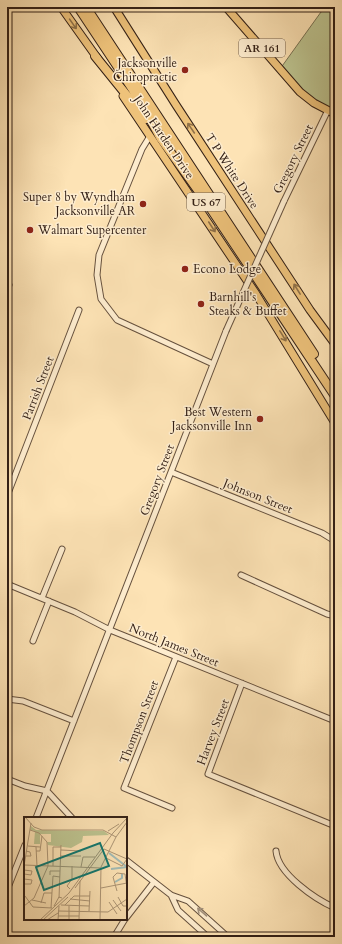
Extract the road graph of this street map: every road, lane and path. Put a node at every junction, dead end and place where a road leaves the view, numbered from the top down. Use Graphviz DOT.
graph roads {
  1 [pos="61,7"];
  2 [pos="78,7"];
  3 [pos="86,7"];
  4 [pos="114,7"];
  5 [pos="226,7"];
  6 [pos="95,56"];
  7 [pos="332,112"];
  8 [pos="150,136"];
  9 [pos="162,139"];
  10 [pos="9,285"];
  11 [pos="7,291"];
  12 [pos="78,310"];
  13 [pos="335,344"];
  14 [pos="212,364"];
  15 [pos="335,386"];
  16 [pos="335,396"];
  17 [pos="335,423"];
  18 [pos="171,472"];
  19 [pos="7,496"];
  20 [pos="335,541"];
  21 [pos="62,549"];
  22 [pos="242,575"];
  23 [pos="7,584"];
  24 [pos="42,598"];
  25 [pos="49,601"];
  26 [pos="335,616"];
  27 [pos="110,630"];
  28 [pos="33,641"];
  29 [pos="176,657"];
  30 [pos="242,683"];
  31 [pos="7,699"];
  32 [pos="74,721"];
  33 [pos="335,721"];
  34 [pos="7,779"];
  35 [pos="47,791"];
  36 [pos="172,808"];
  37 [pos="36,817"];
  38 [pos="71,817"];
  39 [pos="335,826"];
  40 [pos="24,848"];
  41 [pos="276,851"];
  42 [pos="127,861"];
  43 [pos="154,882"];
  44 [pos="7,890"];
  45 [pos="170,895"];
  46 [pos="335,908"];
  47 [pos="127,917"];
  48 [pos="125,920"];
  49 [pos="114,937"];
  50 [pos="208,937"];
  51 [pos="228,937"];
  1 -- 6 [label="main road, John Harden Drive, one-way"];
  2 -- 9 [label="highway, US 67"];
  3 -- 15 [label="highway, US 67"];
  13 -- 4 [label="main road, T P White Drive, one-way"];
  5 -- 7 [label="main road, AR 161"];
  6 -- 8 [label="main road, John Harden Drive"];
  6 -- 9 [label="highway"];
  7 -- 14 [label="street, Gregory Street, bridge"];
  8 -- 14 [label="street"];
  8 -- 17 [label="main road, John Harden Drive, one-way"];
  9 -- 16 [label="highway, US 67"];
  10 -- 11 [label="street"];
  12 -- 19 [label="street, Parrish Street"];
  14 -- 18 [label="street, Gregory Street"];
  18 -- 20 [label="street, Johnson Street"];
  18 -- 27 [label="street, Gregory Street"];
  21 -- 24 [label="street"];
  22 -- 26 [label="street"];
  23 -- 24 [label="street, North James Street"];
  24 -- 25 [label="street, North James Street"];
  25 -- 27 [label="street, North James Street"];
  25 -- 28 [label="street"];
  27 -- 29 [label="street, North James Street"];
  27 -- 32 [label="street, Gregory Street"];
  29 -- 30 [label="street, North James Street"];
  29 -- 36 [label="street, Thompson Street"];
  30 -- 33 [label="street, North James Street"];
  30 -- 39 [label="street, Harvey Street"];
  31 -- 32 [label="street"];
  32 -- 35 [label="street, Gregory Street"];
  34 -- 35 [label="street"];
  35 -- 37 [label="street, Gregory Street"];
  35 -- 38 [label="street"];
  40 -- 44 [label="street"];
  41 -- 46 [label="street"];
  42 -- 43 [label="street"];
  43 -- 45 [label="street"];
  43 -- 47 [label="street"];
  45 -- 50 [label="street"];
  51 -- 45 [label="street, one-way"];
  48 -- 49 [label="street"];
}
